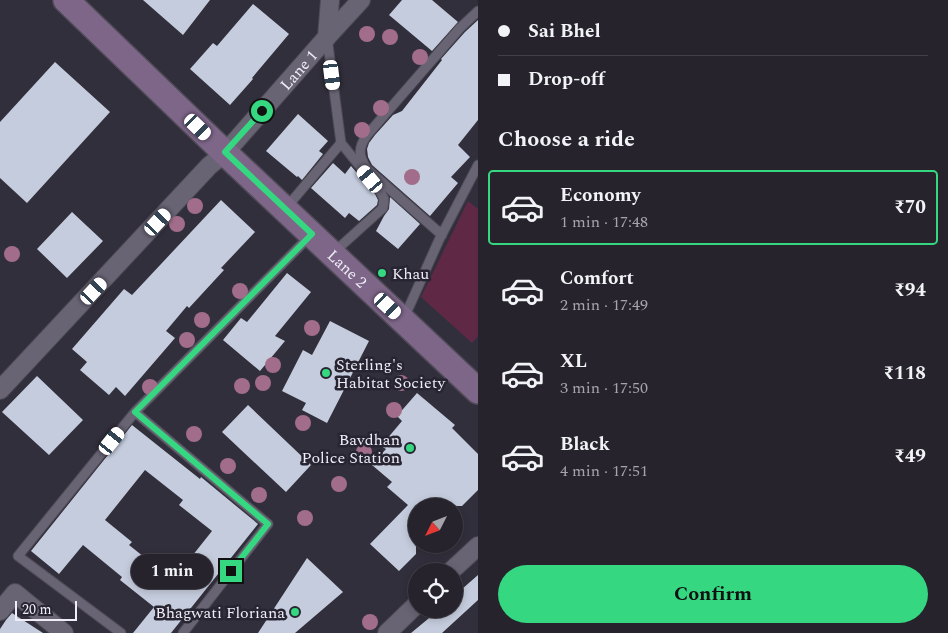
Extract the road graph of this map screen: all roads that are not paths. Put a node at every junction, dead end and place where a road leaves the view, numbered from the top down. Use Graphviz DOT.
graph roads {
  1 [pos="66,0"];
  2 [pos="330,0"];
  3 [pos="361,0"];
  4 [pos="478,11"];
  5 [pos="327,37"];
  6 [pos="341,143"];
  7 [pos="225,152"];
  8 [pos="478,165"];
  9 [pos="475,180"];
  10 [pos="286,209"];
  11 [pos="312,234"];
  12 [pos="442,235"];
  13 [pos="332,254"];
  14 [pos="402,319"];
  15 [pos="0,390"];
  16 [pos="478,391"];
  17 [pos="135,412"];
  18 [pos="478,546"];
  19 [pos="460,563"];
  20 [pos="0,611"];
  21 [pos="408,613"];
  22 [pos="64,633"];
  23 [pos="121,633"];
  24 [pos="183,633"];
  25 [pos="387,633"];
  1 -- 7 [label="street, Lane 2"];
  2 -- 5 [label="street, Lane 1"];
  3 -- 5 [label="street"];
  4 -- 12 [label="lane"];
  5 -- 6 [label="lane"];
  5 -- 7 [label="street, Lane 1"];
  6 -- 10 [label="lane"];
  6 -- 13 [label="lane"];
  7 -- 10 [label="street, Lane 2"];
  7 -- 15 [label="street, Lane 1"];
  8 -- 9 [label="lane"];
  9 -- 12 [label="lane"];
  10 -- 11 [label="street, Lane 2"];
  11 -- 13 [label="street, Lane 2"];
  11 -- 17 [label="lane"];
  12 -- 14 [label="lane"];
  13 -- 14 [label="street, Lane 2"];
  14 -- 16 [label="street, Lane 2"];
  17 -- 23 [label="lane"];
  17 -- 24 [label="lane"];
  18 -- 19 [label="street"];
  20 -- 22 [label="street"];
  21 -- 25 [label="street"];
}
